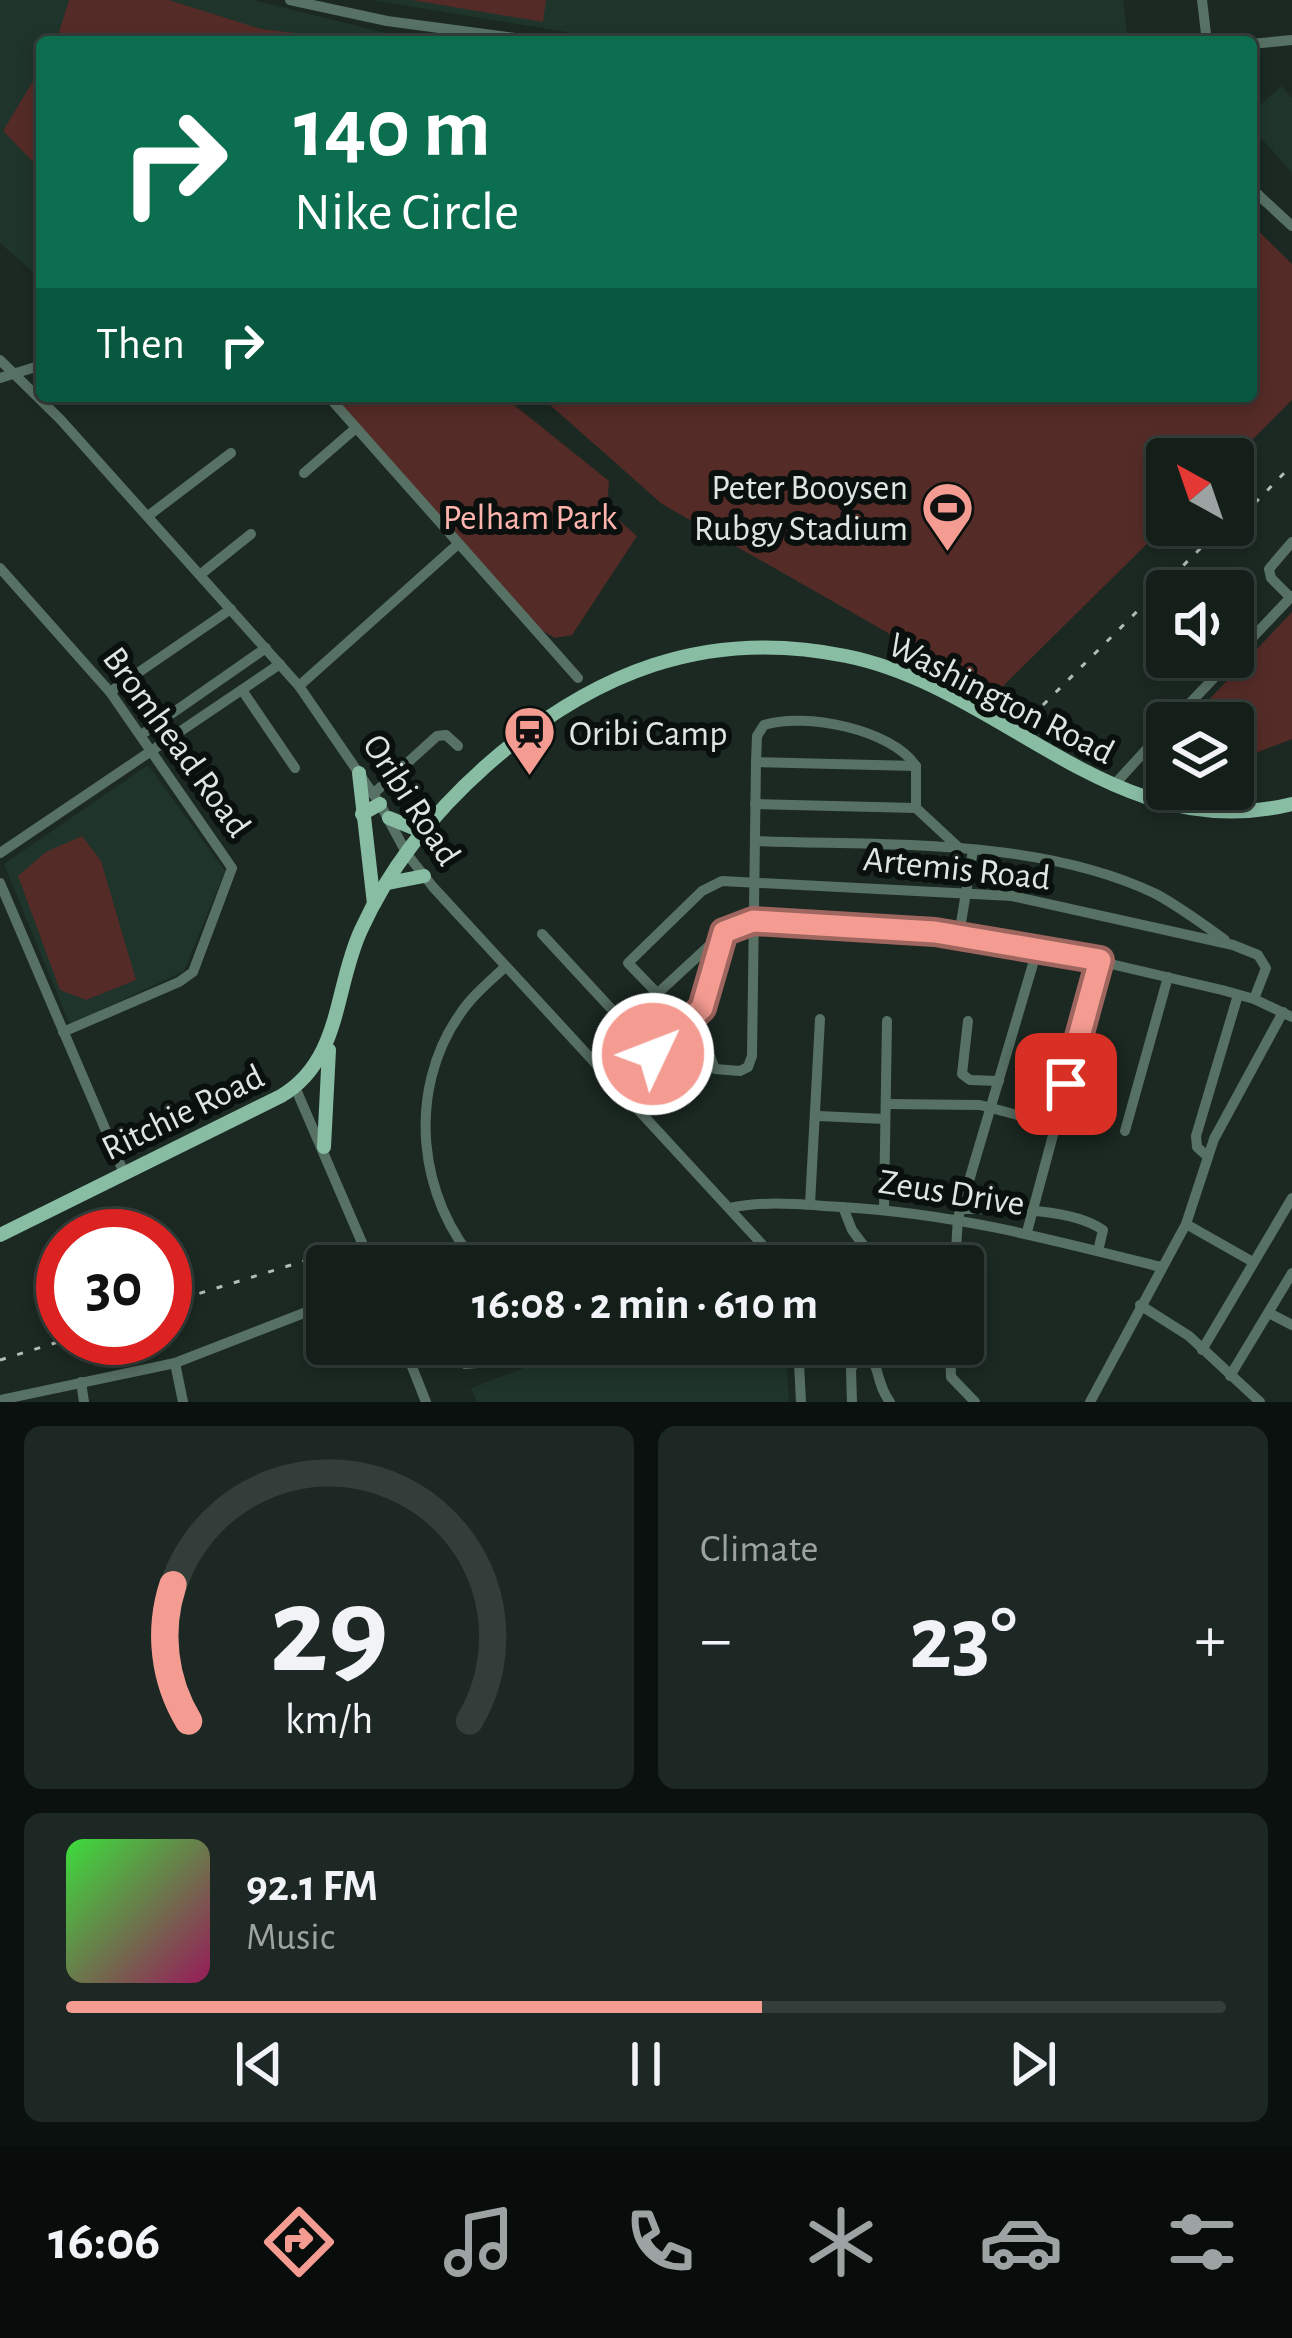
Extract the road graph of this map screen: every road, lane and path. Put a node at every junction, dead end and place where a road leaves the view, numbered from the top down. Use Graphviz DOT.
graph roads {
  1 [pos="290,0"];
  2 [pos="366,0"];
  3 [pos="1202,0"];
  4 [pos="366,17"];
  5 [pos="502,36"];
  6 [pos="1206,36"];
  7 [pos="1292,40"];
  8 [pos="1257,43"];
  9 [pos="1257,194"];
  10 [pos="1292,226"];
  11 [pos="0,360"];
  12 [pos="36,366"];
  13 [pos="6,376"];
  14 [pos="36,377"];
  15 [pos="31,392"];
  16 [pos="36,397"];
  17 [pos="40,402"];
  18 [pos="333,402"];
  19 [pos="356,428"];
  20 [pos="231,453"];
  21 [pos="304,473"];
  22 [pos="148,516"];
  23 [pos="251,534"];
  24 [pos="1292,542"];
  25 [pos="458,544"];
  26 [pos="0,568"];
  27 [pos="201,574"];
  28 [pos="1291,597"];
  29 [pos="232,609"];
  30 [pos="266,648"];
  31 [pos="280,664"];
  32 [pos="578,678"];
  33 [pos="299,686"];
  34 [pos="242,691"];
  35 [pos="110,692"];
  36 [pos="202,694"];
  37 [pos="1191,702"];
  38 [pos="215,709"];
  39 [pos="141,735"];
  40 [pos="458,746"];
  41 [pos="1146,750"];
  42 [pos="152,752"];
  43 [pos="756,762"];
  44 [pos="916,766"];
  45 [pos="295,768"];
  46 [pos="359,773"];
  47 [pos="1113,786"];
  48 [pos="755,804"];
  49 [pos="1292,804"];
  50 [pos="381,805"];
  51 [pos="916,808"];
  52 [pos="362,814"];
  53 [pos="422,831"];
  54 [pos="755,842"];
  55 [pos="959,848"];
  56 [pos="973,850"];
  57 [pos="0,854"];
  58 [pos="407,854"];
  59 [pos="424,876"];
  60 [pos="756,881"];
  61 [pos="0,883"];
  62 [pos="388,883"];
  63 [pos="964,892"];
  64 [pos="374,904"];
  65 [pos="753,921"];
  66 [pos="363,926"];
  67 [pos="724,932"];
  68 [pos="542,934"];
  69 [pos="959,935"];
  70 [pos="1233,945"];
  71 [pos="1038,947"];
  72 [pos="1100,960"];
  73 [pos="505,967"];
  74 [pos="1168,977"];
  75 [pos="657,994"];
  76 [pos="1238,995"];
  77 [pos="1253,998"];
  78 [pos="1287,1014"];
  79 [pos="690,1019"];
  80 [pos="820,1019"];
  81 [pos="968,1021"];
  82 [pos="887,1022"];
  83 [pos="63,1032"];
  84 [pos="330,1039"];
  85 [pos="653,1054"];
  86 [pos="999,1081"];
  87 [pos="617,1085"];
  88 [pos="295,1087"];
  89 [pos="886,1104"];
  90 [pos="993,1107"];
  91 [pos="818,1116"];
  92 [pos="885,1120"];
  93 [pos="1055,1125"];
  94 [pos="1125,1131"];
  95 [pos="324,1147"];
  96 [pos="1208,1156"];
  97 [pos="124,1172"];
  98 [pos="1292,1198"];
  99 [pos="810,1204"];
  100 [pos="843,1207"];
  101 [pos="730,1208"];
  102 [pos="884,1208"];
  103 [pos="1032,1208"];
  104 [pos="960,1214"];
  105 [pos="1186,1224"];
  106 [pos="1027,1232"];
  107 [pos="0,1235"];
  108 [pos="364,1245"];
  109 [pos="463,1245"];
  110 [pos="763,1245"];
  111 [pos="863,1245"];
  112 [pos="957,1245"];
  113 [pos="1098,1251"];
  114 [pos="1253,1262"];
  115 [pos="1161,1267"];
  116 [pos="1292,1273"];
  117 [pos="1140,1306"];
  118 [pos="306,1312"];
  119 [pos="1269,1312"];
  120 [pos="1292,1325"];
  121 [pos="1202,1350"];
  122 [pos="192,1357"];
  123 [pos="166,1365"];
  124 [pos="176,1365"];
  125 [pos="411,1365"];
  126 [pos="799,1365"];
  127 [pos="853,1365"];
  128 [pos="876,1365"];
  129 [pos="949,1365"];
  130 [pos="1230,1376"];
  131 [pos="81,1382"];
  132 [pos="0,1400"];
  133 [pos="84,1402"];
  134 [pos="183,1402"];
  135 [pos="426,1402"];
  136 [pos="801,1402"];
  137 [pos="852,1402"];
  138 [pos="890,1402"];
  139 [pos="975,1402"];
  140 [pos="1090,1402"];
  141 [pos="1260,1402"];
  1 -- 4 [label="street"];
  2 -- 4 [label="street"];
  3 -- 6 [label="street"];
  4 -- 5 [label="street"];
  7 -- 8 [label="street"];
  9 -- 10 [label="street"];
  11 -- 13 [label="street, Oribi Road"];
  12 -- 13 [label="street"];
  13 -- 15 [label="street, Oribi Road"];
  14 -- 15 [label="street"];
  15 -- 16 [label="street, Oribi Road"];
  17 -- 22 [label="street, Oribi Road"];
  18 -- 19 [label="street"];
  19 -- 21 [label="street"];
  19 -- 25 [label="street"];
  20 -- 22 [label="street"];
  22 -- 27 [label="street, Oribi Road"];
  23 -- 27 [label="street"];
  24 -- 28 [label="street"];
  25 -- 32 [label="street"];
  25 -- 33 [label="street"];
  26 -- 35 [label="street, Bromhead Road"];
  27 -- 29 [label="street, Oribi Road"];
  28 -- 37 [label="street"];
  29 -- 30 [label="street, Oribi Road"];
  29 -- 35 [label="street"];
  30 -- 31 [label="street, Oribi Road"];
  30 -- 36 [label="street"];
  31 -- 33 [label="street, Oribi Road"];
  31 -- 34 [label="street"];
  33 -- 46 [label="street, Oribi Road"];
  34 -- 38 [label="street"];
  34 -- 45 [label="street"];
  35 -- 39 [label="street, Bromhead Road"];
  36 -- 38 [label="street"];
  36 -- 39 [label="street"];
  38 -- 42 [label="street"];
  39 -- 42 [label="street, Bromhead Road"];
  40 -- 50 [label="street"];
  41 -- 47 [label="street"];
  42 -- 57 [label="street"];
  42 -- 83 [label="street, Bromhead Road"];
  43 -- 44 [label="street"];
  43 -- 44 [label="street"];
  43 -- 48 [label="street"];
  44 -- 51 [label="street"];
  46 -- 50 [label="street, Oribi Road"];
  46 -- 52 [label="main road"];
  47 -- 49 [label="main road, Washington Road"];
  47 -- 53 [label="main road, Washington Road"];
  48 -- 51 [label="street"];
  48 -- 54 [label="street"];
  50 -- 52 [label="main road"];
  50 -- 53 [label="main road"];
  50 -- 58 [label="street, Oribi Road"];
  51 -- 55 [label="street"];
  52 -- 64 [label="main road"];
  53 -- 58 [label="main road, Washington Road"];
  54 -- 55 [label="street"];
  54 -- 60 [label="street"];
  55 -- 56 [label="street"];
  56 -- 63 [label="street"];
  56 -- 70 [label="street"];
  58 -- 59 [label="street, Oribi Road"];
  58 -- 62 [label="main road, Washington Road"];
  59 -- 62 [label="main road"];
  59 -- 73 [label="street, Oribi Road"];
  60 -- 63 [label="street, Artemis Road"];
  60 -- 65 [label="street"];
  60 -- 75 [label="street, Artemis Road"];
  61 -- 83 [label="street"];
  62 -- 64 [label="main road, Washington Road"];
  63 -- 69 [label="street"];
  63 -- 70 [label="street, Artemis Road"];
  64 -- 66 [label="main road, Washington Road"];
  65 -- 67 [label="street"];
  65 -- 69 [label="street"];
  65 -- 79 [label="street"];
  66 -- 84 [label="main road, Ritchie Road"];
  67 -- 75 [label="street"];
  67 -- 79 [label="street"];
  68 -- 85 [label="street"];
  69 -- 71 [label="street"];
  70 -- 77 [label="street"];
  71 -- 72 [label="street"];
  71 -- 86 [label="street"];
  72 -- 74 [label="street"];
  72 -- 93 [label="street"];
  73 -- 87 [label="street, Oribi Road"];
  73 -- 109 [label="street"];
  74 -- 76 [label="street"];
  74 -- 94 [label="street"];
  75 -- 79 [label="street"];
  76 -- 77 [label="street"];
  76 -- 96 [label="street"];
  77 -- 78 [label="street"];
  78 -- 96 [label="street"];
  79 -- 85 [label="street"];
  80 -- 91 [label="street"];
  81 -- 86 [label="street"];
  82 -- 89 [label="street"];
  83 -- 97 [label="street"];
  84 -- 88 [label="main road, Ritchie Road"];
  84 -- 95 [label="main road"];
  85 -- 87 [label="street"];
  86 -- 90 [label="street"];
  87 -- 101 [label="street, Oribi Road"];
  88 -- 95 [label="street"];
  88 -- 97 [label="main road, Ritchie Road"];
  89 -- 90 [label="street"];
  89 -- 92 [label="street"];
  90 -- 93 [label="street"];
  90 -- 104 [label="street"];
  91 -- 92 [label="street"];
  91 -- 99 [label="street"];
  92 -- 102 [label="street"];
  93 -- 103 [label="street"];
  95 -- 108 [label="street"];
  96 -- 105 [label="street"];
  97 -- 107 [label="main road, Ritchie Road"];
  98 -- 114 [label="street"];
  99 -- 100 [label="street, Zeus Drive"];
  99 -- 101 [label="street, Zeus Drive"];
  100 -- 102 [label="street, Zeus Drive"];
  100 -- 111 [label="street"];
  101 -- 110 [label="street, Oribi Road"];
  102 -- 104 [label="street, Zeus Drive"];
  103 -- 104 [label="street"];
  103 -- 106 [label="street"];
  103 -- 113 [label="street"];
  104 -- 106 [label="street, Zeus Drive"];
  104 -- 112 [label="street"];
  105 -- 114 [label="street"];
  105 -- 115 [label="street"];
  106 -- 113 [label="street, Zeus Drive"];
  113 -- 115 [label="street, Zeus Drive"];
  114 -- 121 [label="street"];
  115 -- 117 [label="street"];
  116 -- 119 [label="street"];
  117 -- 121 [label="street"];
  117 -- 140 [label="street"];
  118 -- 122 [label="street"];
  119 -- 120 [label="street"];
  119 -- 130 [label="street"];
  121 -- 130 [label="street"];
  123 -- 131 [label="street"];
  124 -- 134 [label="street"];
  125 -- 135 [label="street"];
  126 -- 136 [label="street"];
  127 -- 137 [label="street"];
  128 -- 138 [label="street"];
  129 -- 139 [label="street"];
  130 -- 141 [label="street"];
  131 -- 132 [label="street"];
  131 -- 133 [label="street"];
}
